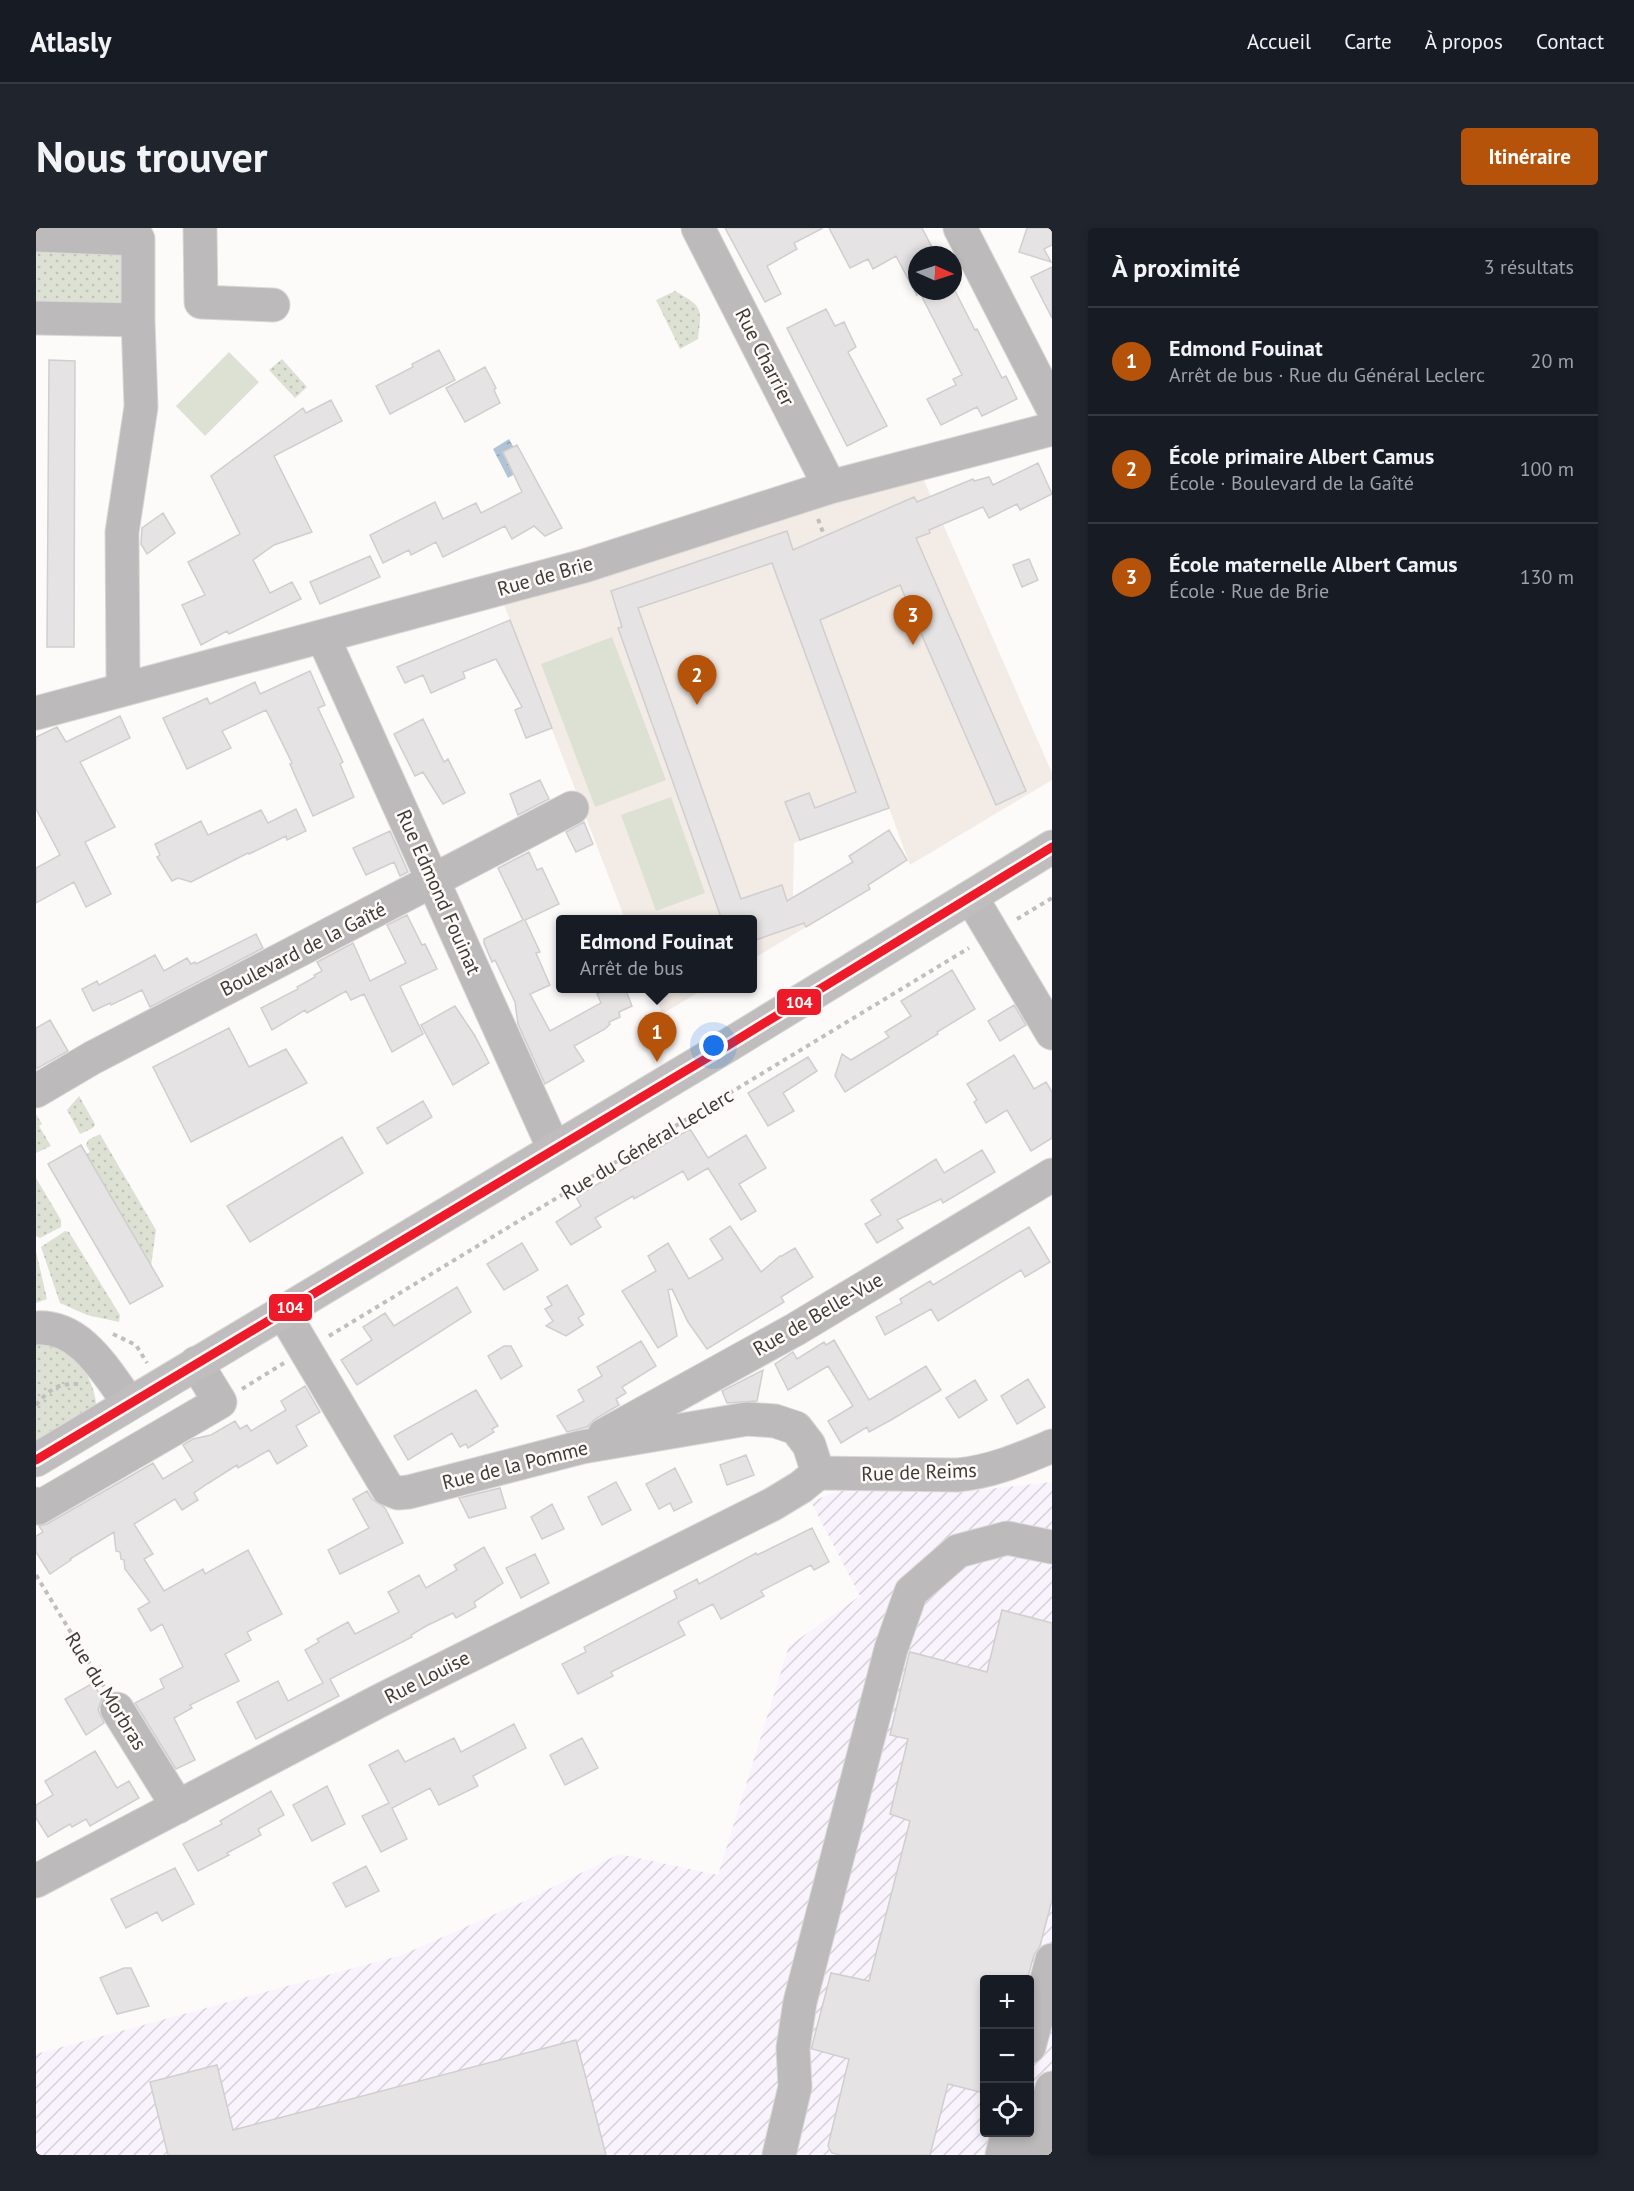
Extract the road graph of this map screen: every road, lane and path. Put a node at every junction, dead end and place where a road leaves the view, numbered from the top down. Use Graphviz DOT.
graph roads {
  1 [pos="200,228"];
  2 [pos="698,228"];
  3 [pos="960,228"];
  4 [pos="134,233"];
  5 [pos="36,236"];
  6 [pos="273,305"];
  7 [pos="36,318"];
  8 [pos="138,320"];
  9 [pos="1052,407"];
  10 [pos="1052,429"];
  11 [pos="830,487"];
  12 [pos="323,637"];
  13 [pos="126,688"];
  14 [pos="38,708"];
  15 [pos="572,808"];
  16 [pos="1052,847"];
  17 [pos="435,881"];
  18 [pos="971,897"];
  19 [pos="1052,898"];
  20 [pos="1011,923"];
  21 [pos="970,948"];
  22 [pos="1052,1033"];
  23 [pos="36,1091"];
  24 [pos="554,1149"];
  25 [pos="1052,1175"];
  26 [pos="283,1312"];
  27 [pos="36,1328"];
  28 [pos="324,1339"];
  29 [pos="136,1345"];
  30 [pos="287,1362"];
  31 [pos="196,1363"];
  32 [pos="105,1371"];
  33 [pos="152,1372"];
  34 [pos="219,1402"];
  35 [pos="129,1403"];
  36 [pos="36,1405"];
  37 [pos="1052,1446"];
  38 [pos="582,1447"];
  39 [pos="36,1461"];
  40 [pos="818,1473"];
  41 [pos="36,1504"];
  42 [pos="1052,1547"];
  43 [pos="36,1575"];
  44 [pos="117,1710"];
  45 [pos="178,1807"];
  46 [pos="36,1881"];
  47 [pos="1052,1960"];
  48 [pos="1034,2029"];
  49 [pos="1052,2088"];
  50 [pos="1007,2137"];
  51 [pos="779,2155"];
  52 [pos="1002,2155"];
  53 [pos="1034,2155"];
  1 -- 6 [label="street"];
  2 -- 11 [label="street, Rue Charrier"];
  3 -- 9 [label="street"];
  4 -- 5 [label="street"];
  4 -- 8 [label="street"];
  7 -- 8 [label="street"];
  8 -- 13 [label="street"];
  10 -- 11 [label="street, Rue de Brie"];
  11 -- 12 [label="street, Rue de Brie"];
  12 -- 13 [label="street, Rue de Brie"];
  12 -- 17 [label="street, Rue Edmond Fouinat"];
  13 -- 14 [label="street, Rue de Brie"];
  15 -- 17 [label="street, Boulevard de la Gaîté"];
  16 -- 18 [label="main road"];
  17 -- 23 [label="street, Boulevard de la Gaîté"];
  17 -- 24 [label="street, Rue Edmond Fouinat"];
  18 -- 22 [label="street"];
  18 -- 24 [label="main road"];
  19 -- 20 [label="path"];
  21 -- 28 [label="path, Rue du Général Leclerc"];
  24 -- 26 [label="main road"];
  25 -- 38 [label="street, Rue de Belle-Vue"];
  26 -- 31 [label="main road"];
  26 -- 38 [label="street, Rue de la Pomme"];
  27 -- 32 [label="street"];
  29 -- 33 [label="path"];
  30 -- 34 [label="path"];
  31 -- 34 [label="street"];
  31 -- 35 [label="main road"];
  32 -- 35 [label="street"];
  32 -- 36 [label="path"];
  34 -- 41 [label="street"];
  35 -- 39 [label="main road"];
  37 -- 40 [label="street, Rue de Reims"];
  38 -- 40 [label="street, Rue de la Pomme"];
  40 -- 45 [label="street, Rue Louise"];
  42 -- 51 [label="street"];
  43 -- 44 [label="path, Rue du Morbras"];
  44 -- 45 [label="street, Rue du Morbras"];
  45 -- 46 [label="street, Rue Louise"];
  47 -- 48 [label="street"];
  49 -- 53 [label="street"];
  50 -- 52 [label="street"];
}
